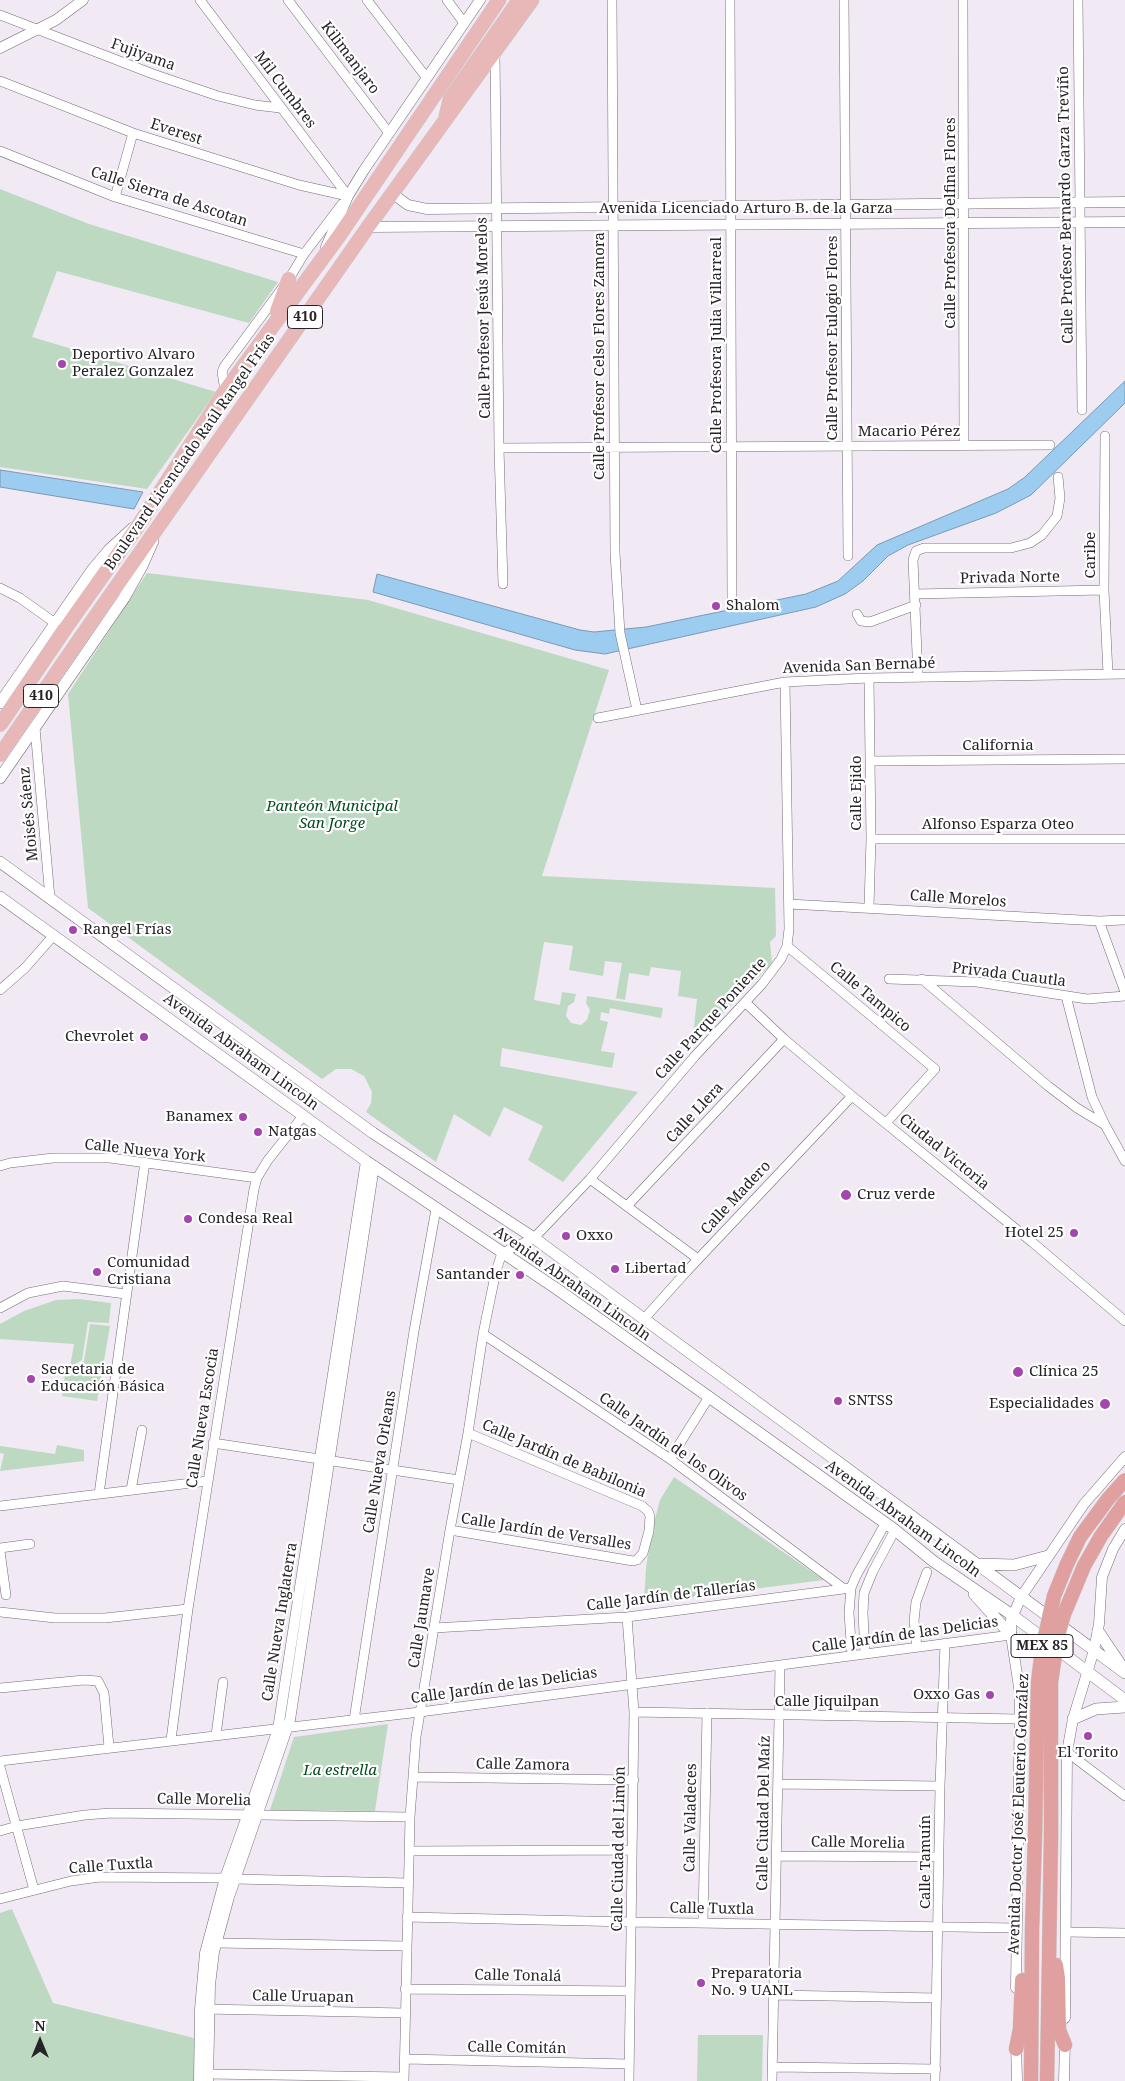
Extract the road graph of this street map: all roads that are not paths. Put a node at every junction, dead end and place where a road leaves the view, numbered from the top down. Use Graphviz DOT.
graph roads {
  1 [pos="83,0"];
  2 [pos="200,0"];
  3 [pos="288,0"];
  4 [pos="367,0"];
  5 [pos="447,0"];
  6 [pos="480,0"];
  7 [pos="498,0"];
  8 [pos="502,0"];
  9 [pos="519,0"];
  10 [pos="532,0"];
  11 [pos="612,0"];
  12 [pos="730,0"];
  13 [pos="844,0"];
  14 [pos="962,0"];
  15 [pos="1078,0"];
  16 [pos="508,14"];
  17 [pos="0,15"];
  18 [pos="464,23"];
  19 [pos="38,30"];
  20 [pos="0,48"];
  21 [pos="495,52"];
  22 [pos="426,77"];
  23 [pos="0,81"];
  24 [pos="280,108"];
  25 [pos="446,120"];
  26 [pos="133,133"];
  27 [pos="389,133"];
  28 [pos="0,151"];
  29 [pos="393,194"];
  30 [pos="348,196"];
  31 [pos="115,197"];
  32 [pos="1125,202"];
  33 [pos="965,203"];
  34 [pos="1080,203"];
  35 [pos="846,204"];
  36 [pos="614,206"];
  37 [pos="730,206"];
  38 [pos="496,207"];
  39 [pos="1080,222"];
  40 [pos="1125,222"];
  41 [pos="846,223"];
  42 [pos="965,223"];
  43 [pos="731,224"];
  44 [pos="496,226"];
  45 [pos="613,226"];
  46 [pos="368,227"];
  47 [pos="304,254"];
  48 [pos="320,260"];
  49 [pos="289,279"];
  50 [pos="270,328"];
  51 [pos="225,391"];
  52 [pos="1082,410"];
  53 [pos="1104,436"];
  54 [pos="964,445"];
  55 [pos="1050,445"];
  56 [pos="731,446"];
  57 [pos="847,446"];
  58 [pos="614,447"];
  59 [pos="499,448"];
  60 [pos="1058,476"];
  61 [pos="157,528"];
  62 [pos="848,556"];
  63 [pos="503,584"];
  64 [pos="1,590"];
  65 [pos="1104,590"];
  66 [pos="915,594"];
  67 [pos="732,599"];
  68 [pos="916,604"];
  69 [pos="857,614"];
  70 [pos="60,626"];
  71 [pos="1108,674"];
  72 [pos="1125,674"];
  73 [pos="918,677"];
  74 [pos="869,678"];
  75 [pos="785,682"];
  76 [pos="0,704"];
  77 [pos="637,710"];
  78 [pos="598,718"];
  79 [pos="0,725"];
  80 [pos="0,731"];
  81 [pos="32,732"];
  82 [pos="0,755"];
  83 [pos="1125,759"];
  84 [pos="870,761"];
  85 [pos="0,778"];
  86 [pos="1125,838"];
  87 [pos="871,839"];
  88 [pos="0,862"];
  89 [pos="0,896"];
  90 [pos="50,898"];
  91 [pos="789,904"];
  92 [pos="869,907"];
  93 [pos="1125,920"];
  94 [pos="1099,921"];
  95 [pos="54,935"];
  96 [pos="787,946"];
  97 [pos="889,979"];
  98 [pos="922,979"];
  99 [pos="2,986"];
  100 [pos="1125,992"];
  101 [pos="1066,996"];
  102 [pos="1125,996"];
  103 [pos="746,1003"];
  104 [pos="784,1039"];
  105 [pos="852,1096"];
  106 [pos="304,1116"];
  107 [pos="886,1123"];
  108 [pos="1105,1125"];
  109 [pos="1125,1161"];
  110 [pos="145,1162"];
  111 [pos="370,1163"];
  112 [pos="0,1166"];
  113 [pos="257,1178"];
  114 [pos="590,1179"];
  115 [pos="627,1206"];
  116 [pos="436,1209"];
  117 [pos="534,1238"];
  118 [pos="502,1253"];
  119 [pos="698,1259"];
  120 [pos="126,1294"];
  121 [pos="0,1308"];
  122 [pos="643,1320"];
  123 [pos="1125,1321"];
  124 [pos="483,1334"];
  125 [pos="709,1397"];
  126 [pos="142,1430"];
  127 [pos="468,1433"];
  128 [pos="213,1443"];
  129 [pos="1125,1456"];
  130 [pos="670,1459"];
  131 [pos="324,1460"];
  132 [pos="393,1470"];
  133 [pos="459,1480"];
  134 [pos="1125,1480"];
  135 [pos="208,1481"];
  136 [pos="131,1490"];
  137 [pos="99,1494"];
  138 [pos="1125,1502"];
  139 [pos="0,1506"];
  140 [pos="890,1527"];
  141 [pos="1125,1529"];
  142 [pos="450,1530"];
  143 [pos="30,1544"];
  144 [pos="0,1550"];
  145 [pos="1048,1556"];
  146 [pos="637,1560"];
  147 [pos="862,1564"];
  148 [pos="977,1564"];
  149 [pos="873,1570"];
  150 [pos="927,1572"];
  151 [pos="965,1583"];
  152 [pos="847,1588"];
  153 [pos="6,1595"];
  154 [pos="1021,1597"];
  155 [pos="188,1609"];
  156 [pos="0,1612"];
  157 [pos="849,1613"];
  158 [pos="863,1613"];
  159 [pos="1012,1615"];
  160 [pos="627,1618"];
  161 [pos="434,1628"];
  162 [pos="1098,1631"];
  163 [pos="1011,1635"];
  164 [pos="945,1643"];
  165 [pos="917,1647"];
  166 [pos="1094,1650"];
  167 [pos="864,1654"];
  168 [pos="852,1656"];
  169 [pos="780,1666"];
  170 [pos="1087,1672"];
  171 [pos="1125,1672"];
  172 [pos="223,1682"];
  173 [pos="632,1683"];
  174 [pos="0,1688"];
  175 [pos="1125,1700"];
  176 [pos="1125,1707"];
  177 [pos="420,1712"];
  178 [pos="634,1712"];
  179 [pos="707,1713"];
  180 [pos="780,1715"];
  181 [pos="942,1716"];
  182 [pos="1073,1718"];
  183 [pos="1020,1719"];
  184 [pos="354,1720"];
  185 [pos="283,1729"];
  186 [pos="216,1735"];
  187 [pos="172,1740"];
  188 [pos="109,1747"];
  189 [pos="1067,1752"];
  190 [pos="0,1761"];
  191 [pos="0,1767"];
  192 [pos="412,1778"];
  193 [pos="634,1780"];
  194 [pos="778,1784"];
  195 [pos="940,1786"];
  196 [pos="1125,1796"];
  197 [pos="253,1815"];
  198 [pos="410,1817"];
  199 [pos="17,1826"];
  200 [pos="0,1831"];
  201 [pos="409,1850"];
  202 [pos="632,1850"];
  203 [pos="777,1856"];
  204 [pos="939,1857"];
  205 [pos="230,1878"];
  206 [pos="408,1883"];
  207 [pos="34,1890"];
  208 [pos="0,1899"];
  209 [pos="407,1916"];
  210 [pos="631,1922"];
  211 [pos="703,1922"];
  212 [pos="775,1924"];
  213 [pos="939,1926"];
  214 [pos="1016,1928"];
  215 [pos="1032,1932"];
  216 [pos="1066,1932"];
  217 [pos="1125,1933"];
  218 [pos="216,1943"];
  219 [pos="406,1946"];
  220 [pos="1050,1953"];
  221 [pos="406,1989"];
  222 [pos="630,1992"];
  223 [pos="775,1995"];
  224 [pos="937,1998"];
  225 [pos="205,2009"];
  226 [pos="405,2013"];
  227 [pos="1065,2045"];
  228 [pos="1016,2050"];
  229 [pos="405,2059"];
  230 [pos="629,2064"];
  231 [pos="772,2067"];
  232 [pos="936,2069"];
  233 [pos="208,2077"];
  234 [pos="404,2079"];
  235 [pos="199,2081"];
  236 [pos="629,2081"];
  237 [pos="772,2081"];
  238 [pos="935,2081"];
  239 [pos="1016,2081"];
  240 [pos="1031,2081"];
  241 [pos="1047,2081"];
  242 [pos="1064,2081"];
  1 -- 19 [label="street"];
  2 -- 24 [label="street, Mil Cumbres"];
  3 -- 27 [label="street, Kilimanjaro"];
  4 -- 22 [label="street"];
  5 -- 18 [label="street"];
  6 -- 18 [label="street"];
  7 -- 48 [label="main road, Boulevard Licenciado Raúl Rangel Frías / 410"];
  8 -- 16 [label="main road"];
  9 -- 16 [label="main road"];
  10 -- 21 [label="main road, Boulevard Licenciado Raúl Rangel Frías / 410"];
  11 -- 36 [label="street, Calle Profesor Celso Flores Zamora"];
  12 -- 37 [label="street, Calle Profesora Julia Villarreal"];
  13 -- 35 [label="street, Calle Profesor Eulogio Flores"];
  14 -- 33 [label="street, Calle Profesora Delfina Flores"];
  15 -- 34 [label="street, Calle Profesor Bernardo Garza Treviño"];
  16 -- 25 [label="main road"];
  17 -- 19 [label="street, Fujiyama"];
  18 -- 22 [label="street"];
  19 -- 20 [label="street"];
  19 -- 24 [label="street, Fujiyama"];
  21 -- 25 [label="main road, Boulevard Licenciado Raúl Rangel Frías / 410"];
  21 -- 38 [label="street, Calle Profesor Jesús Morelos"];
  22 -- 27 [label="street"];
  23 -- 26 [label="street, Everest"];
  24 -- 30 [label="street, Mil Cumbres"];
  25 -- 29 [label="main road, Boulevard Licenciado Raúl Rangel Frías / 410"];
  26 -- 30 [label="street, Everest"];
  26 -- 31 [label="street"];
  27 -- 30 [label="street"];
  28 -- 31 [label="street, Calle Sierra de Ascotan"];
  29 -- 38 [label="street, Avenida Licenciado Arturo B. de la Garza"];
  29 -- 46 [label="main road, Boulevard Licenciado Raúl Rangel Frías / 410"];
  30 -- 47 [label="street"];
  30 -- 48 [label="street"];
  31 -- 47 [label="street, Calle Sierra de Ascotan"];
  32 -- 34 [label="street, Avenida Licenciado Arturo B. de la Garza"];
  33 -- 34 [label="street, Avenida Licenciado Arturo B. de la Garza"];
  33 -- 35 [label="street, Avenida Licenciado Arturo B. de la Garza"];
  33 -- 42 [label="street, Calle Profesora Delfina Flores"];
  34 -- 39 [label="street, Calle Profesor Bernardo Garza Treviño"];
  35 -- 37 [label="street, Avenida Licenciado Arturo B. de la Garza"];
  35 -- 41 [label="street, Calle Profesor Eulogio Flores"];
  36 -- 37 [label="street, Avenida Licenciado Arturo B. de la Garza"];
  36 -- 38 [label="street, Avenida Licenciado Arturo B. de la Garza"];
  36 -- 45 [label="street, Calle Profesor Celso Flores Zamora"];
  37 -- 43 [label="street, Calle Profesora Julia Villarreal"];
  38 -- 44 [label="street, Calle Profesor Jesús Morelos"];
  39 -- 40 [label="street, Avenida Licenciado Arturo B. de la Garza"];
  39 -- 42 [label="street, Avenida Licenciado Arturo B. de la Garza"];
  39 -- 52 [label="street, Calle Profesor Bernardo Garza Treviño"];
  41 -- 42 [label="street, Avenida Licenciado Arturo B. de la Garza"];
  41 -- 43 [label="street, Avenida Licenciado Arturo B. de la Garza"];
  41 -- 57 [label="street, Calle Profesor Eulogio Flores"];
  42 -- 54 [label="street, Calle Profesora Delfina Flores"];
  43 -- 45 [label="street, Avenida Licenciado Arturo B. de la Garza"];
  43 -- 56 [label="street, Calle Profesora Julia Villarreal"];
  44 -- 45 [label="street, Avenida Licenciado Arturo B. de la Garza"];
  44 -- 46 [label="street, Avenida Licenciado Arturo B. de la Garza"];
  44 -- 59 [label="street, Calle Profesor Jesús Morelos"];
  45 -- 58 [label="street, Calle Profesor Celso Flores Zamora"];
  46 -- 61 [label="main road, Boulevard Licenciado Raúl Rangel Frías / 410"];
  47 -- 49 [label="street"];
  48 -- 50 [label="main road, Boulevard Licenciado Raúl Rangel Frías / 410"];
  49 -- 50 [label="main road"];
  49 -- 51 [label="street"];
  50 -- 51 [label="main road, Boulevard Licenciado Raúl Rangel Frías / 410"];
  51 -- 70 [label="main road, Boulevard Licenciado Raúl Rangel Frías / 410"];
  53 -- 65 [label="street, Caribe"];
  54 -- 55 [label="street, Macario Pérez"];
  54 -- 57 [label="street, Macario Pérez"];
  56 -- 57 [label="street, Macario Pérez"];
  56 -- 58 [label="street, Macario Pérez"];
  56 -- 67 [label="street, Calle Profesora Julia Villarreal"];
  57 -- 62 [label="street, Calle Profesor Eulogio Flores"];
  58 -- 59 [label="street, Macario Pérez"];
  58 -- 77 [label="street, Calle Profesor Celso Flores Zamora"];
  59 -- 63 [label="street, Calle Profesor Jesús Morelos"];
  60 -- 66 [label="street"];
  61 -- 81 [label="main road"];
  61 -- 82 [label="main road, Boulevard Licenciado Raúl Rangel Frías / 410, bridge"];
  64 -- 70 [label="street"];
  65 -- 66 [label="street, Privada Norte"];
  65 -- 71 [label="street, Caribe"];
  66 -- 68 [label="street"];
  68 -- 69 [label="street"];
  68 -- 73 [label="street"];
  70 -- 76 [label="main road"];
  70 -- 79 [label="main road, Boulevard Licenciado Raúl Rangel Frías / 410, bridge"];
  71 -- 72 [label="street, Avenida San Bernabé"];
  71 -- 73 [label="street, Avenida San Bernabé"];
  73 -- 74 [label="street, Avenida San Bernabé"];
  74 -- 75 [label="street, Avenida San Bernabé"];
  74 -- 84 [label="street, Calle Ejido"];
  75 -- 77 [label="street, Avenida San Bernabé"];
  75 -- 91 [label="street, Calle Parque Poniente"];
  76 -- 81 [label="main road"];
  77 -- 78 [label="street, Avenida San Bernabé"];
  80 -- 81 [label="main road"];
  81 -- 85 [label="main road"];
  81 -- 90 [label="street, Moisés Sáenz"];
  83 -- 84 [label="street, California"];
  84 -- 87 [label="street, Calle Ejido"];
  86 -- 87 [label="street, Alfonso Esparza Oteo"];
  87 -- 92 [label="street, Calle Ejido"];
  88 -- 90 [label="main road"];
  89 -- 95 [label="main road, Avenida Abraham Lincoln"];
  90 -- 117 [label="main road"];
  91 -- 92 [label="street, Calle Morelos"];
  91 -- 96 [label="street, Calle Parque Poniente"];
  92 -- 94 [label="street, Calle Morelos"];
  93 -- 94 [label="street, Calle Morelos"];
  94 -- 100 [label="street"];
  95 -- 99 [label="street"];
  95 -- 106 [label="main road, Avenida Abraham Lincoln"];
  96 -- 103 [label="street, Calle Parque Poniente"];
  96 -- 107 [label="street, Calle Tampico"];
  97 -- 98 [label="street, Privada Cuautla"];
  98 -- 101 [label="street, Privada Cuautla"];
  98 -- 108 [label="street"];
  101 -- 102 [label="street, Privada Cuautla"];
  101 -- 108 [label="street"];
  103 -- 104 [label="street, Ciudad Victoria"];
  103 -- 114 [label="street, Calle Parque Poniente"];
  104 -- 105 [label="street, Ciudad Victoria"];
  104 -- 115 [label="street, Calle Llera"];
  105 -- 107 [label="street, Ciudad Victoria"];
  105 -- 119 [label="street, Calle Madero"];
  106 -- 111 [label="main road, Avenida Abraham Lincoln"];
  106 -- 113 [label="street, Calle Nueva Escocia"];
  107 -- 123 [label="street, Ciudad Victoria"];
  108 -- 109 [label="street"];
  110 -- 112 [label="street, Calle Nueva York"];
  110 -- 113 [label="street, Calle Nueva York"];
  110 -- 120 [label="street"];
  111 -- 116 [label="main road, Avenida Abraham Lincoln"];
  111 -- 131 [label="street, Calle Nueva Inglaterra"];
  113 -- 128 [label="street, Calle Nueva Escocia"];
  114 -- 115 [label="street"];
  114 -- 117 [label="street, Calle Parque Poniente"];
  115 -- 119 [label="street"];
  116 -- 118 [label="main road, Avenida Abraham Lincoln"];
  116 -- 132 [label="street, Calle Nueva Orleans"];
  117 -- 118 [label="street"];
  117 -- 122 [label="main road"];
  118 -- 124 [label="street, Calle Jaumave"];
  118 -- 125 [label="main road, Avenida Abraham Lincoln"];
  119 -- 122 [label="street, Calle Madero"];
  120 -- 121 [label="street"];
  120 -- 137 [label="street"];
  122 -- 148 [label="main road"];
  124 -- 127 [label="street, Calle Jaumave"];
  124 -- 130 [label="street, Calle Jardín de los Olivos"];
  125 -- 130 [label="street"];
  125 -- 140 [label="main road, Avenida Abraham Lincoln"];
  126 -- 136 [label="street"];
  127 -- 133 [label="street, Calle Jaumave"];
  127 -- 146 [label="street, Calle Jardín de Babilonia"];
  128 -- 131 [label="street"];
  128 -- 135 [label="street, Calle Nueva Escocia"];
  129 -- 145 [label="street"];
  130 -- 152 [label="street, Calle Jardín de los Olivos"];
  131 -- 132 [label="street"];
  131 -- 185 [label="street, Calle Nueva Inglaterra"];
  132 -- 133 [label="street"];
  132 -- 184 [label="street, Calle Nueva Orleans"];
  133 -- 142 [label="street, Calle Jaumave"];
  134 -- 215 [label="highway, Avenida Doctor José Eleuterio González / MEX 85, bridge"];
  135 -- 136 [label="street"];
  135 -- 155 [label="street, Calle Nueva Escocia"];
  136 -- 137 [label="street"];
  137 -- 139 [label="street"];
  138 -- 220 [label="highway, Avenida Doctor José Eleuterio González / MEX 85, bridge"];
  140 -- 147 [label="street"];
  140 -- 149 [label="street"];
  140 -- 151 [label="main road, Avenida Abraham Lincoln"];
  141 -- 162 [label="street"];
  142 -- 146 [label="street, Calle Jardín de Versalles"];
  142 -- 161 [label="street, Calle Jaumave"];
  143 -- 144 [label="street"];
  144 -- 153 [label="street"];
  145 -- 148 [label="main road"];
  145 -- 154 [label="street"];
  147 -- 149 [label="street"];
  147 -- 152 [label="street"];
  148 -- 154 [label="main road"];
  149 -- 158 [label="street"];
  150 -- 165 [label="street"];
  151 -- 159 [label="main road, Avenida Abraham Lincoln"];
  151 -- 163 [label="main road"];
  152 -- 157 [label="street"];
  152 -- 160 [label="street, Calle Jardín de Tallerías"];
  154 -- 159 [label="street"];
  154 -- 166 [label="main road"];
  155 -- 156 [label="street"];
  155 -- 187 [label="street, Calle Nueva Escocia"];
  157 -- 158 [label="street"];
  157 -- 168 [label="street"];
  158 -- 167 [label="street"];
  159 -- 163 [label="street"];
  159 -- 170 [label="main road, Avenida Abraham Lincoln"];
  160 -- 161 [label="street, Calle Jardín de Tallerías"];
  160 -- 173 [label="street, Calle Ciudad del Limón"];
  161 -- 177 [label="street, Calle Jaumave"];
  162 -- 166 [label="street"];
  162 -- 171 [label="main road"];
  163 -- 164 [label="street, Calle Jardín de las Delicias"];
  163 -- 183 [label="street"];
  164 -- 165 [label="street, Calle Jardín de las Delicias"];
  164 -- 181 [label="street, Calle Tamuín"];
  165 -- 167 [label="street, Calle Jardín de las Delicias"];
  166 -- 170 [label="street"];
  166 -- 171 [label="main road"];
  167 -- 168 [label="street, Calle Jardín de las Delicias"];
  168 -- 169 [label="street, Calle Jardín de las Delicias"];
  169 -- 173 [label="street, Calle Jardín de las Delicias"];
  169 -- 180 [label="street, Calle Ciudad Del Maíz"];
  170 -- 175 [label="main road, Avenida Abraham Lincoln"];
  170 -- 182 [label="street"];
  172 -- 186 [label="street"];
  173 -- 177 [label="street, Calle Jardín de las Delicias"];
  173 -- 178 [label="street, Calle Ciudad del Limón"];
  174 -- 188 [label="street"];
  176 -- 182 [label="main road"];
  177 -- 184 [label="street, Calle Jardín de las Delicias"];
  177 -- 192 [label="street, Calle Jaumave"];
  178 -- 179 [label="street, Calle Jiquilpan"];
  178 -- 193 [label="street, Calle Ciudad del Limón"];
  179 -- 180 [label="street, Calle Jiquilpan"];
  179 -- 211 [label="street, Calle Valadeces"];
  180 -- 181 [label="street, Calle Jiquilpan"];
  180 -- 194 [label="street, Calle Ciudad Del Maíz"];
  181 -- 183 [label="street, Calle Jiquilpan"];
  181 -- 195 [label="street, Calle Tamuín"];
  182 -- 189 [label="street"];
  183 -- 214 [label="street"];
  184 -- 185 [label="street, Calle Jardín de las Delicias"];
  185 -- 186 [label="street, Calle Jardín de las Delicias"];
  185 -- 197 [label="street, Calle Nueva Inglaterra"];
  186 -- 187 [label="street, Calle Jardín de las Delicias"];
  187 -- 188 [label="street, Calle Jardín de las Delicias"];
  188 -- 190 [label="street, Calle Jardín de las Delicias"];
  189 -- 196 [label="street"];
  189 -- 216 [label="street"];
  191 -- 199 [label="street"];
  192 -- 193 [label="street, Calle Zamora"];
  192 -- 198 [label="street, Calle Jaumave"];
  193 -- 202 [label="street, Calle Ciudad del Limón"];
  194 -- 195 [label="street"];
  194 -- 203 [label="street, Calle Ciudad Del Maíz"];
  195 -- 204 [label="street, Calle Tamuín"];
  197 -- 198 [label="street, Calle Morelia"];
  197 -- 199 [label="street, Calle Morelia"];
  197 -- 205 [label="street, Calle Nueva Inglaterra"];
  198 -- 201 [label="street, Calle Jaumave"];
  199 -- 200 [label="street, Calle Morelia"];
  199 -- 207 [label="street"];
  201 -- 202 [label="street"];
  201 -- 206 [label="street, Calle Jaumave"];
  202 -- 210 [label="street, Calle Ciudad del Limón"];
  203 -- 204 [label="street, Calle Morelia"];
  203 -- 212 [label="street, Calle Ciudad Del Maíz"];
  204 -- 213 [label="street, Calle Tamuín"];
  205 -- 206 [label="street, Calle Tuxtla"];
  205 -- 207 [label="street, Calle Tuxtla"];
  205 -- 218 [label="street, Calle Nueva Inglaterra"];
  205 -- 225 [label="street, Calle Nueva Inglaterra"];
  206 -- 209 [label="street, Calle Jaumave"];
  207 -- 208 [label="street, Calle Tuxtla"];
  209 -- 210 [label="street, Calle Tuxtla"];
  209 -- 219 [label="street, Calle Jaumave"];
  210 -- 211 [label="street, Calle Tuxtla"];
  210 -- 222 [label="street, Calle Ciudad del Limón"];
  211 -- 212 [label="street, Calle Tuxtla"];
  212 -- 213 [label="street, Calle Tuxtla"];
  212 -- 223 [label="street, Calle Ciudad Del Maíz"];
  213 -- 214 [label="street, Calle Tuxtla"];
  213 -- 224 [label="street, Calle Tamuín"];
  214 -- 228 [label="street"];
  215 -- 228 [label="highway"];
  215 -- 240 [label="highway, Avenida Doctor José Eleuterio González / MEX 85"];
  216 -- 217 [label="street"];
  216 -- 227 [label="street"];
  218 -- 219 [label="street"];
  218 -- 225 [label="street, Calle Nueva Inglaterra"];
  219 -- 221 [label="street, Calle Jaumave"];
  220 -- 227 [label="highway"];
  220 -- 241 [label="highway, Avenida Doctor José Eleuterio González / MEX 85"];
  221 -- 222 [label="street, Calle Tonalá"];
  221 -- 226 [label="street, Calle Jaumave"];
  222 -- 230 [label="street, Calle Ciudad del Limón"];
  223 -- 224 [label="street"];
  223 -- 231 [label="street, Calle Ciudad Del Maíz"];
  224 -- 232 [label="street, Calle Tamuín"];
  225 -- 226 [label="street, Calle Uruapan"];
  225 -- 233 [label="street, Calle Nueva Inglaterra"];
  225 -- 235 [label="street, Calle Nueva Inglaterra"];
  226 -- 229 [label="street, Calle Jaumave"];
  227 -- 242 [label="street"];
  228 -- 239 [label="street"];
  229 -- 230 [label="street, Calle Comitán"];
  229 -- 234 [label="street, Calle Jaumave"];
  230 -- 236 [label="street, Calle Ciudad del Limón"];
  231 -- 232 [label="street"];
  231 -- 237 [label="street, Calle Ciudad Del Maíz"];
  232 -- 238 [label="street, Calle Tamuín"];
  233 -- 234 [label="street"];
}
